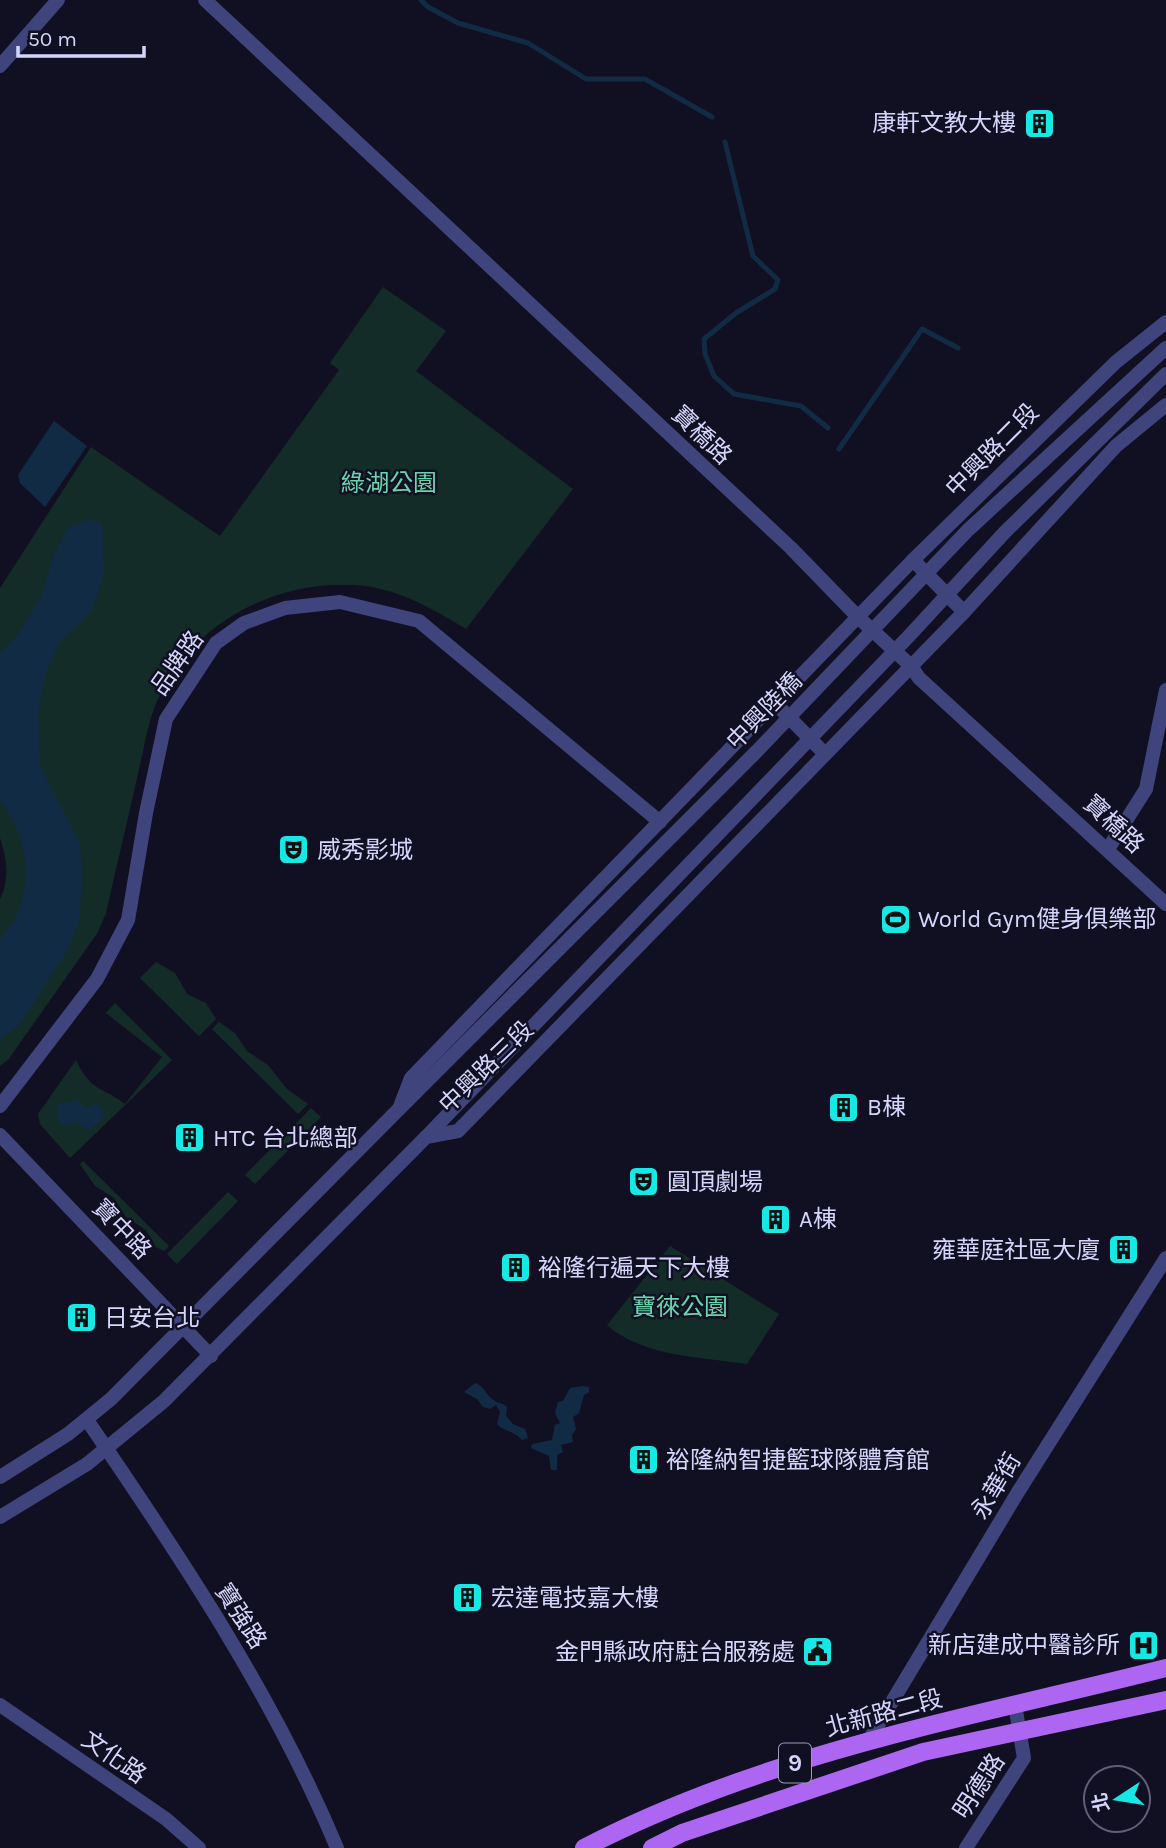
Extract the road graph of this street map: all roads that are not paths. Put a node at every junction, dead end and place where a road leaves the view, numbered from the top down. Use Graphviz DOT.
graph roads {
  1 [pos="58,0"];
  2 [pos="205,0"];
  3 [pos="0,66"];
  4 [pos="1166,321"];
  5 [pos="1166,348"];
  6 [pos="1166,374"];
  7 [pos="1166,405"];
  8 [pos="913,560"];
  9 [pos="964,612"];
  10 [pos="858,617"];
  11 [pos="911,666"];
  12 [pos="1166,690"];
  13 [pos="774,702"];
  14 [pos="825,754"];
  15 [pos="660,822"];
  16 [pos="1108,849"];
  17 [pos="1166,904"];
  18 [pos="0,1105"];
  19 [pos="399,1109"];
  20 [pos="0,1135"];
  21 [pos="426,1137"];
  22 [pos="1166,1258"];
  23 [pos="184,1327"];
  24 [pos="211,1356"];
  25 [pos="87,1420"];
  26 [pos="107,1450"];
  27 [pos="0,1477"];
  28 [pos="0,1517"];
  29 [pos="1166,1668"];
  30 [pos="1166,1700"];
  31 [pos="1015,1704"];
  32 [pos="0,1705"];
  33 [pos="1020,1729"];
  34 [pos="869,1740"];
  35 [pos="199,1848"];
  36 [pos="337,1848"];
  37 [pos="584,1848"];
  38 [pos="652,1848"];
  39 [pos="967,1848"];
  1 -- 3 [label="street"];
  2 -- 10 [label="street, 寶橋路"];
  4 -- 8 [label="street, 中興路二段"];
  5 -- 19 [label="street, 中興陸橋, bridge"];
  6 -- 21 [label="street, bridge"];
  7 -- 9 [label="street"];
  8 -- 9 [label="street"];
  8 -- 10 [label="street, 中興路二段"];
  9 -- 11 [label="street"];
  10 -- 11 [label="street, 寶橋路"];
  10 -- 13 [label="street, 中興路三段"];
  11 -- 14 [label="street, 中興路三段"];
  11 -- 16 [label="street, 寶橋路"];
  12 -- 16 [label="street"];
  13 -- 14 [label="street"];
  13 -- 15 [label="street, 中興路三段"];
  14 -- 21 [label="street, 中興路三段"];
  15 -- 18 [label="street, 品牌路"];
  15 -- 19 [label="street, 中興路三段"];
  16 -- 17 [label="street, 寶橋路"];
  19 -- 23 [label="street, 中興路三段"];
  20 -- 23 [label="street, 寶中路"];
  21 -- 24 [label="street, 中興路三段"];
  22 -- 34 [label="street, 永華街"];
  23 -- 24 [label="street, 寶中路"];
  23 -- 25 [label="street, 中興路三段"];
  24 -- 26 [label="street, 中興路三段"];
  25 -- 26 [label="street, 寶強路"];
  25 -- 27 [label="street, 中興路三段"];
  26 -- 28 [label="street, 中興路三段"];
  26 -- 36 [label="street, 寶強路"];
  29 -- 31 [label="main road, 北新路二段 / 9"];
  30 -- 33 [label="main road, 北新路二段 / 9"];
  31 -- 33 [label="street, 明德路"];
  31 -- 34 [label="main road, 北新路二段 / 9"];
  32 -- 35 [label="street, 文化路"];
  33 -- 38 [label="main road, 北新路二段 / 9"];
  33 -- 39 [label="street, 明德路"];
  34 -- 37 [label="main road, 北新路二段 / 9"];
}
